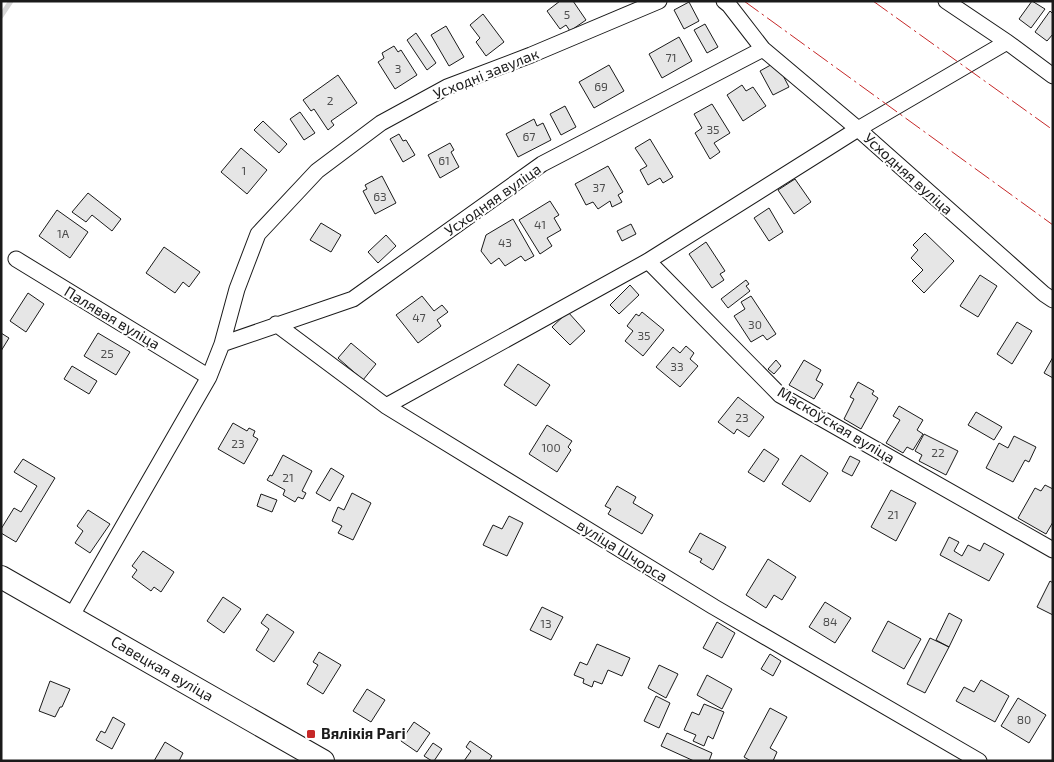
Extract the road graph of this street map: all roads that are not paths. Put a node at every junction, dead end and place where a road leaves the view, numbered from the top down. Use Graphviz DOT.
graph roads {
  1 [pos="659,1"];
  2 [pos="724,1"];
  3 [pos="946,1"];
  4 [pos="1008,42"];
  5 [pos="763,48"];
  6 [pos="1053,76"];
  7 [pos="858,129"];
  8 [pos="16,259"];
  9 [pos="648,261"];
  10 [pos="1053,300"];
  11 [pos="276,324"];
  12 [pos="222,344"];
  13 [pos="209,377"];
  14 [pos="386,406"];
  15 [pos="1053,550"];
  16 [pos="1,577"];
  17 [pos="70,617"];
  18 [pos="323,761"];
  19 [pos="979,761"];
  1 -- 12 [label="street, Усходні завулак"];
  2 -- 5 [label="street, Усходняя вуліца"];
  3 -- 4 [label="street"];
  4 -- 6 [label="street"];
  4 -- 7 [label="street"];
  5 -- 7 [label="street, Усходняя вуліца"];
  5 -- 11 [label="street, Усходняя вуліца"];
  7 -- 9 [label="street"];
  7 -- 10 [label="street, Усходняя вуліца"];
  8 -- 13 [label="street, Палявая вуліца"];
  9 -- 14 [label="street"];
  9 -- 15 [label="street, Маскоўская вуліца"];
  11 -- 12 [label="street, Усходняя вуліца"];
  11 -- 14 [label="street, вуліца Шчорса"];
  12 -- 13 [label="street, Усходні завулак"];
  13 -- 17 [label="street, Усходні завулак"];
  14 -- 19 [label="street, вуліца Шчорса"];
  16 -- 17 [label="main road, Савецкая вуліца"];
  17 -- 18 [label="main road, Савецкая вуліца"];
}
